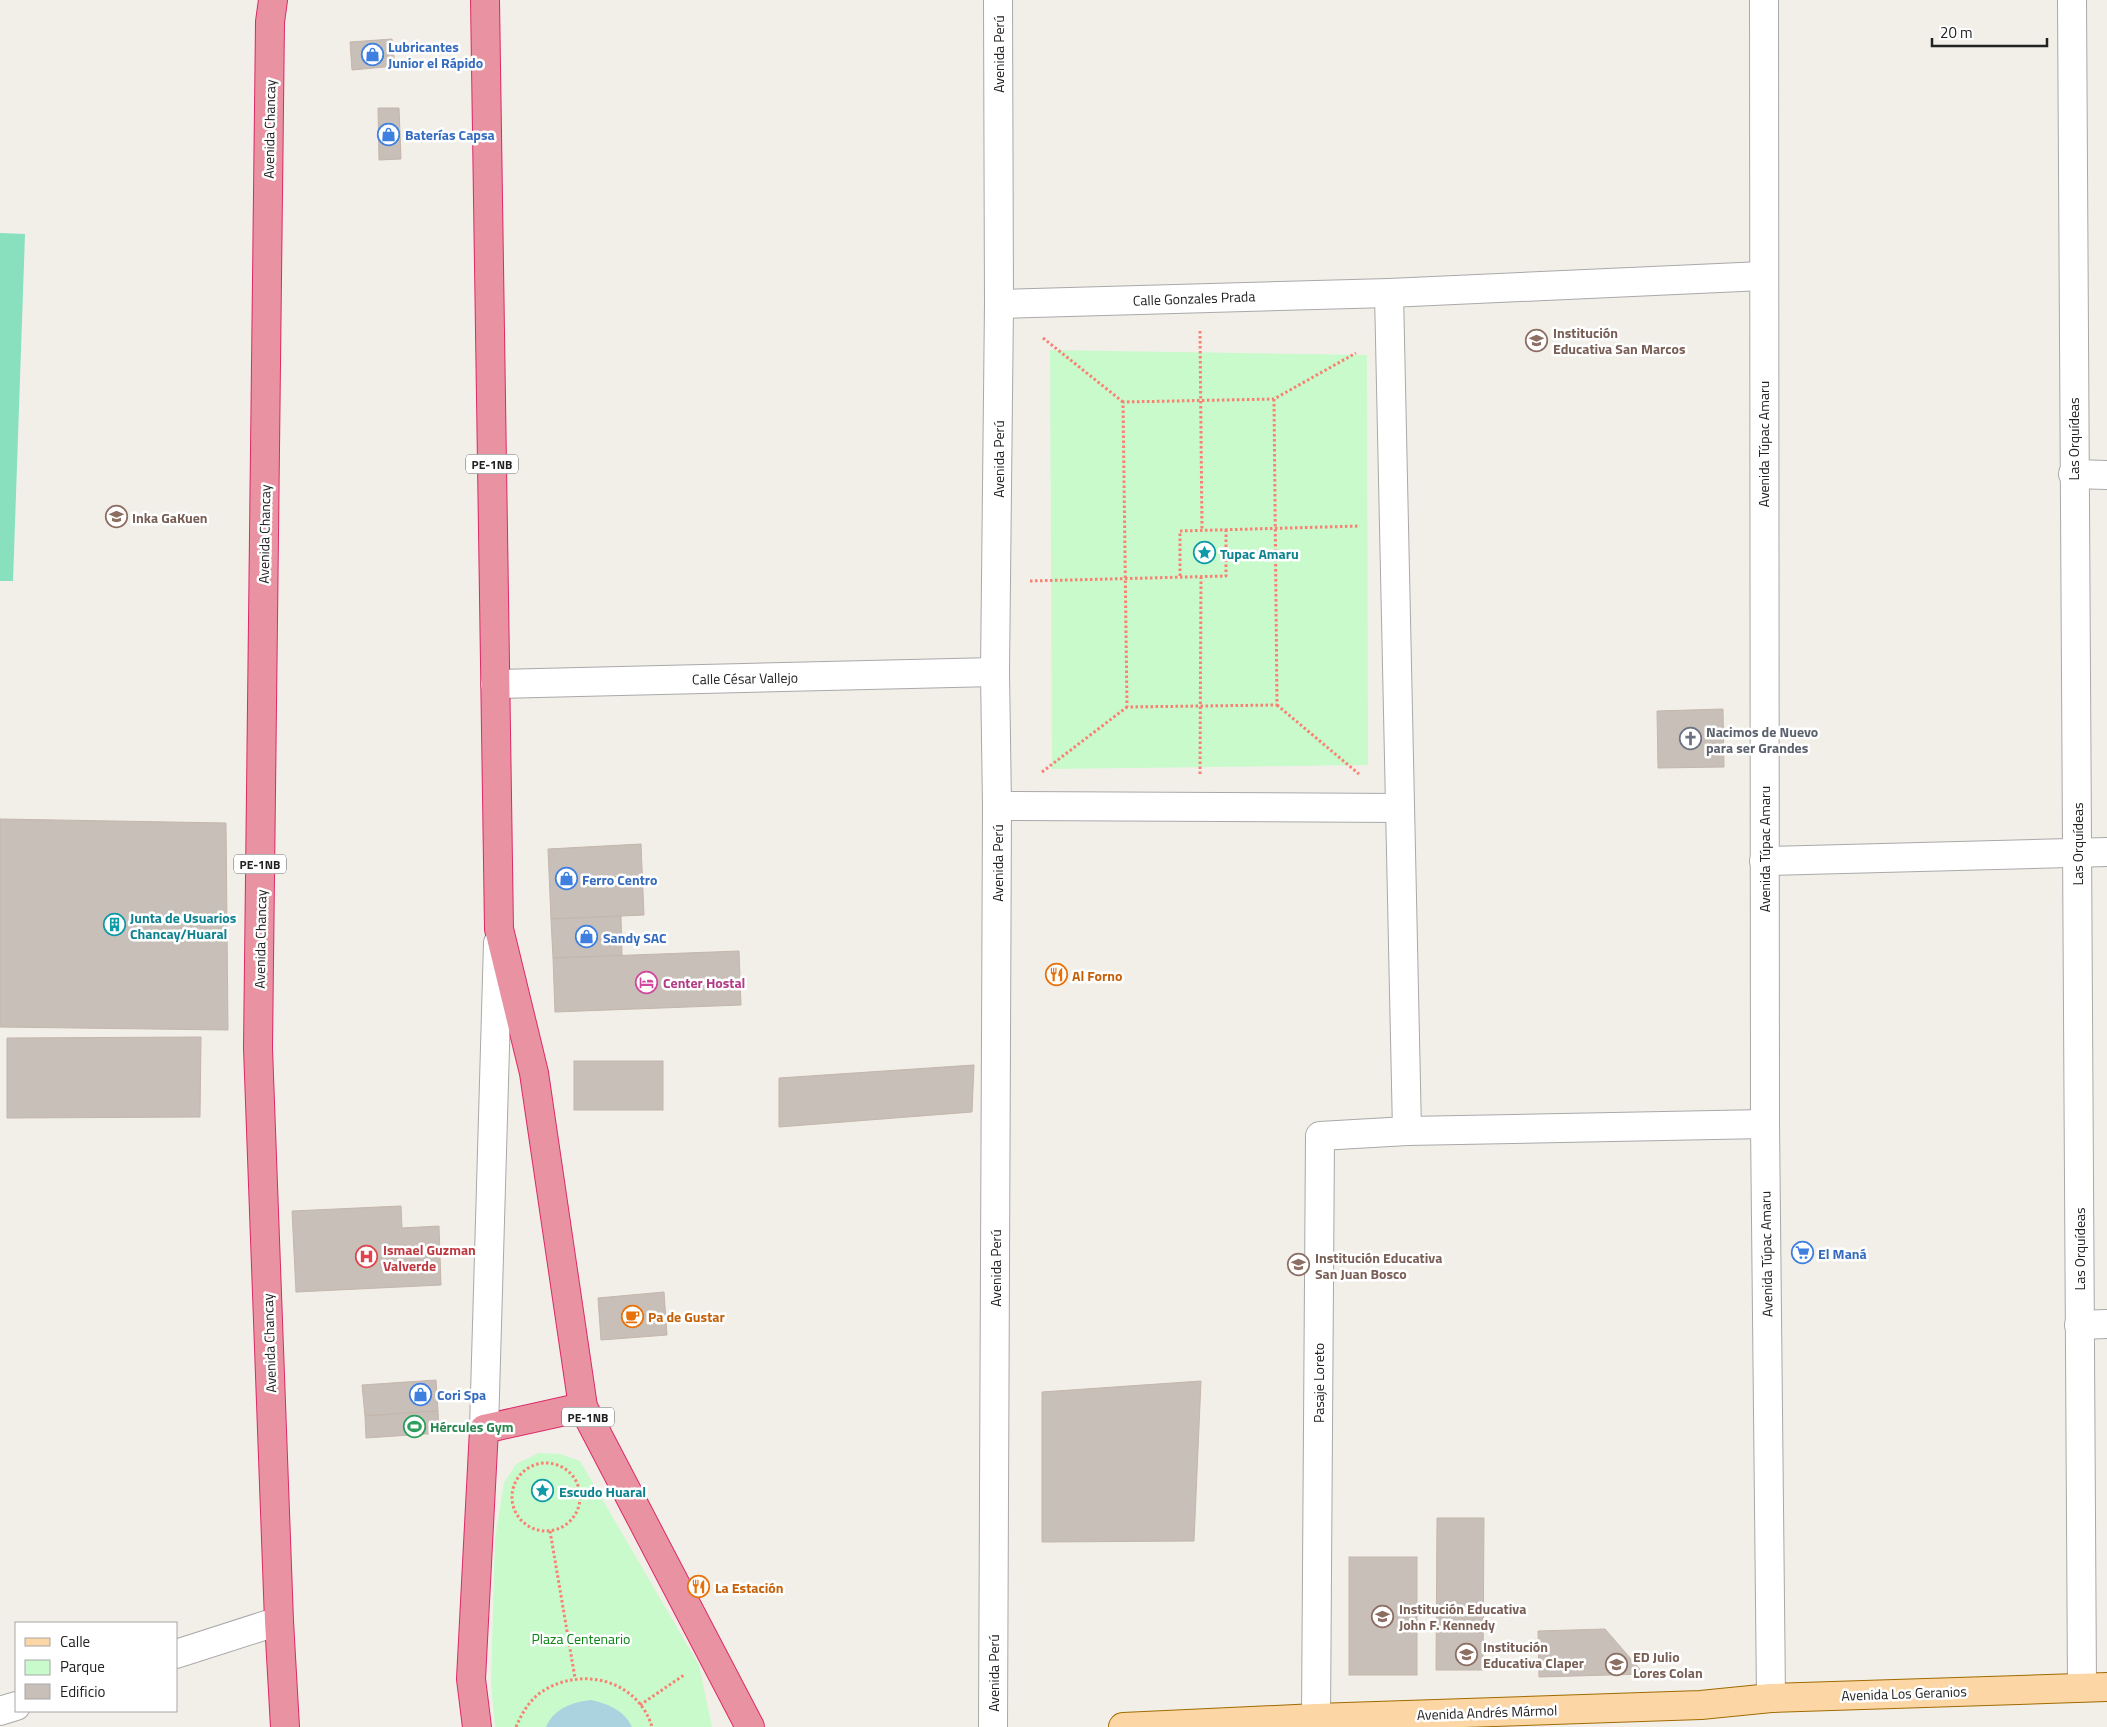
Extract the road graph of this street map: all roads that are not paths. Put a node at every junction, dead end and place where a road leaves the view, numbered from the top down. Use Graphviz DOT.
graph roads {
  1 [pos="273,0"];
  2 [pos="485,0"];
  3 [pos="998,0"];
  4 [pos="1764,0"];
  5 [pos="2072,0"];
  6 [pos="1763,276"];
  7 [pos="1390,293"];
  8 [pos="999,304"];
  9 [pos="2073,474"];
  10 [pos="2107,475"];
  11 [pos="995,672"];
  12 [pos="495,684"];
  13 [pos="997,806"];
  14 [pos="1400,808"];
  15 [pos="2077,852"];
  16 [pos="2107,852"];
  17 [pos="1764,861"];
  18 [pos="499,929"];
  19 [pos="1765,1124"];
  20 [pos="1406,1131"];
  21 [pos="2107,1324"];
  22 [pos="2079,1325"];
  23 [pos="583,1407"];
  24 [pos="484,1429"];
  25 [pos="279,1621"];
  26 [pos="178,1653"];
  27 [pos="2095,1687"];
  28 [pos="1771,1698"];
  29 [pos="15,1706"];
  30 [pos="0,1711"];
  31 [pos="1701,1716"];
  32 [pos="1316,1718"];
  33 [pos="286,1727"];
  34 [pos="477,1727"];
  35 [pos="750,1727"];
  36 [pos="764,1727"];
  37 [pos="993,1727"];
  38 [pos="1123,1727"];
  1 -- 25 [label="highway, Avenida Chancay / PE-1NB"];
  2 -- 12 [label="highway, PE-1NB"];
  3 -- 8 [label="street, Avenida Perú"];
  4 -- 6 [label="street, Avenida Túpac Amaru"];
  5 -- 9 [label="street, Las Orquídeas"];
  6 -- 7 [label="street, Calle Gonzales Prada"];
  6 -- 17 [label="street, Avenida Túpac Amaru"];
  7 -- 8 [label="street, Calle Gonzales Prada"];
  7 -- 14 [label="street"];
  8 -- 11 [label="street, Avenida Perú"];
  9 -- 10 [label="street"];
  9 -- 15 [label="street, Las Orquídeas"];
  11 -- 12 [label="street, Calle César Vallejo"];
  11 -- 13 [label="street, Avenida Perú"];
  12 -- 18 [label="highway, PE-1NB"];
  13 -- 14 [label="street"];
  13 -- 37 [label="street, Avenida Perú"];
  14 -- 20 [label="street"];
  15 -- 16 [label="street"];
  15 -- 17 [label="street"];
  15 -- 22 [label="street, Las Orquídeas"];
  17 -- 19 [label="street, Avenida Túpac Amaru"];
  18 -- 23 [label="highway, PE-1NB"];
  18 -- 24 [label="street"];
  19 -- 20 [label="street"];
  19 -- 28 [label="street, Avenida Túpac Amaru"];
  20 -- 32 [label="street, Pasaje Loreto"];
  21 -- 22 [label="street"];
  22 -- 27 [label="street, Las Orquídeas"];
  23 -- 24 [label="highway"];
  23 -- 35 [label="highway, PE-1NB"];
  24 -- 34 [label="highway"];
  25 -- 26 [label="street"];
  25 -- 33 [label="highway, Avenida Chancay / PE-1NB"];
  27 -- 28 [label="main road, Avenida Los Geranios"];
  28 -- 31 [label="main road, Avenida Los Geranios"];
  29 -- 30 [label="street"];
  31 -- 32 [label="main road, Avenida Andrés Mármol"];
  32 -- 38 [label="main road, Avenida Andrés Mármol"];
  35 -- 36 [label="main road"];
}
